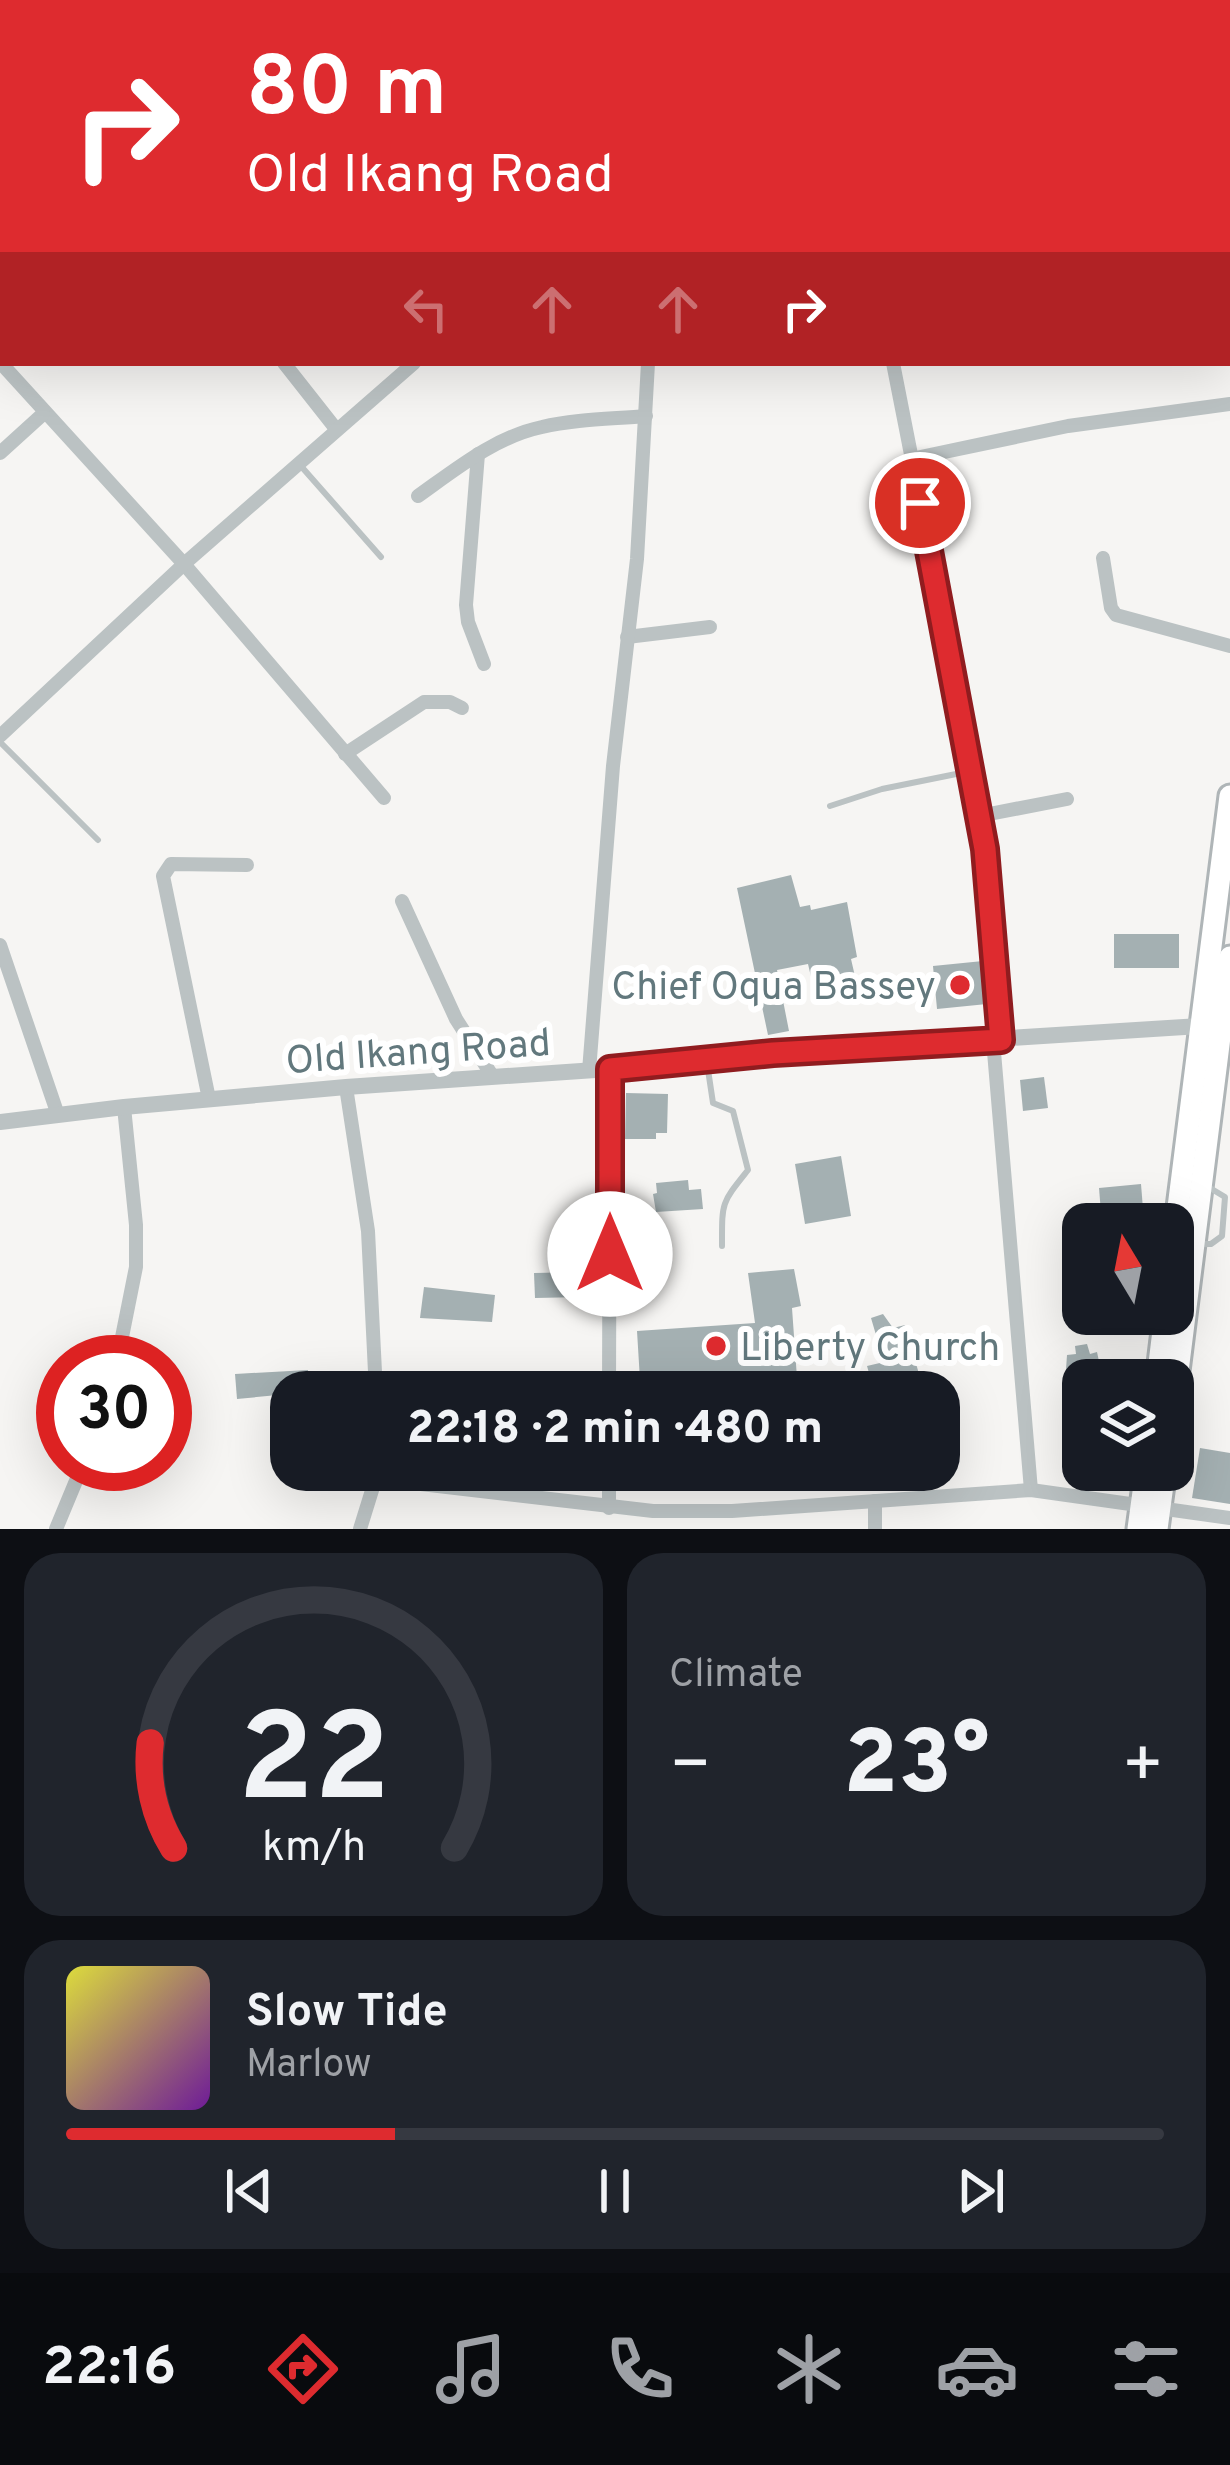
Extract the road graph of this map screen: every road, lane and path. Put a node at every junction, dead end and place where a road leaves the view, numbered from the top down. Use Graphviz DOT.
graph roads {
  1 [pos="3,366"];
  2 [pos="286,366"];
  3 [pos="410,366"];
  4 [pos="648,366"];
  5 [pos="893,366"];
  6 [pos="1230,404"];
  7 [pos="44,413"];
  8 [pos="646,416"];
  9 [pos="335,430"];
  10 [pos="0,453"];
  11 [pos="478,454"];
  12 [pos="911,459"];
  13 [pos="298,463"];
  14 [pos="418,496"];
  15 [pos="381,556"];
  16 [pos="1103,558"];
  17 [pos="184,564"];
  18 [pos="710,627"];
  19 [pos="627,637"];
  20 [pos="1230,646"];
  21 [pos="484,664"];
  22 [pos="462,709"];
  23 [pos="0,739"];
  24 [pos="345,754"];
  25 [pos="973,770"];
  26 [pos="1230,796"];
  27 [pos="384,798"];
  28 [pos="1066,799"];
  29 [pos="830,806"];
  30 [pos="980,816"];
  31 [pos="98,840"];
  32 [pos="247,865"];
  33 [pos="402,901"];
  34 [pos="0,945"];
  35 [pos="1230,958"];
  36 [pos="1217,1024"];
  37 [pos="997,1040"];
  38 [pos="706,1060"];
  39 [pos="610,1069"];
  40 [pos="589,1071"];
  41 [pos="493,1077"];
  42 [pos="346,1087"];
  43 [pos="209,1099"];
  44 [pos="124,1107"];
  45 [pos="58,1115"];
  46 [pos="0,1122"];
  47 [pos="1190,1203"];
  48 [pos="1194,1213"];
  49 [pos="722,1246"];
  50 [pos="122,1335"];
  51 [pos="375,1371"];
  52 [pos="609,1371"];
  53 [pos="1031,1490"];
  54 [pos="72,1491"];
  55 [pos="372,1491"];
  56 [pos="494,1491"];
  57 [pos="609,1491"];
  58 [pos="874,1501"];
  59 [pos="609,1508"];
  60 [pos="1153,1514"];
  61 [pos="1230,1518"];
  62 [pos="56,1529"];
  63 [pos="360,1529"];
  64 [pos="875,1529"];
  65 [pos="1138,1529"];
  1 -- 7 [label="street"];
  2 -- 9 [label="street"];
  3 -- 9 [label="street"];
  4 -- 8 [label="street"];
  5 -- 12 [label="street"];
  6 -- 12 [label="street"];
  7 -- 10 [label="street"];
  7 -- 17 [label="street"];
  8 -- 11 [label="street"];
  8 -- 19 [label="street"];
  9 -- 13 [label="street"];
  11 -- 14 [label="street"];
  11 -- 21 [label="street"];
  12 -- 25 [label="street"];
  13 -- 15 [label="lane"];
  13 -- 17 [label="street"];
  16 -- 20 [label="street"];
  17 -- 23 [label="street"];
  17 -- 24 [label="street"];
  18 -- 19 [label="street"];
  19 -- 40 [label="street"];
  22 -- 24 [label="street"];
  23 -- 31 [label="lane"];
  24 -- 27 [label="street"];
  25 -- 29 [label="lane"];
  25 -- 30 [label="street"];
  26 -- 36 [label="highway"];
  28 -- 30 [label="street"];
  30 -- 37 [label="street"];
  32 -- 43 [label="street"];
  33 -- 41 [label="street"];
  34 -- 45 [label="street"];
  35 -- 36 [label="highway"];
  36 -- 37 [label="street, Old Ikang Road"];
  36 -- 47 [label="highway"];
  36 -- 48 [label="highway"];
  37 -- 38 [label="street, Old Ikang Road"];
  37 -- 53 [label="street"];
  38 -- 39 [label="street, Old Ikang Road"];
  38 -- 49 [label="lane"];
  39 -- 40 [label="street, Old Ikang Road"];
  39 -- 52 [label="street"];
  40 -- 41 [label="street, Old Ikang Road"];
  41 -- 42 [label="street, Old Ikang Road"];
  42 -- 43 [label="street, Old Ikang Road"];
  42 -- 51 [label="street"];
  43 -- 44 [label="street, Old Ikang Road"];
  44 -- 45 [label="street, Old Ikang Road"];
  44 -- 50 [label="street"];
  45 -- 46 [label="street, Old Ikang Road"];
  53 -- 58 [label="street"];
  53 -- 60 [label="street"];
  54 -- 62 [label="street"];
  55 -- 63 [label="street"];
  56 -- 59 [label="street"];
  57 -- 59 [label="street"];
  58 -- 59 [label="street"];
  58 -- 64 [label="street"];
  60 -- 61 [label="street"];
  60 -- 65 [label="highway"];
}
